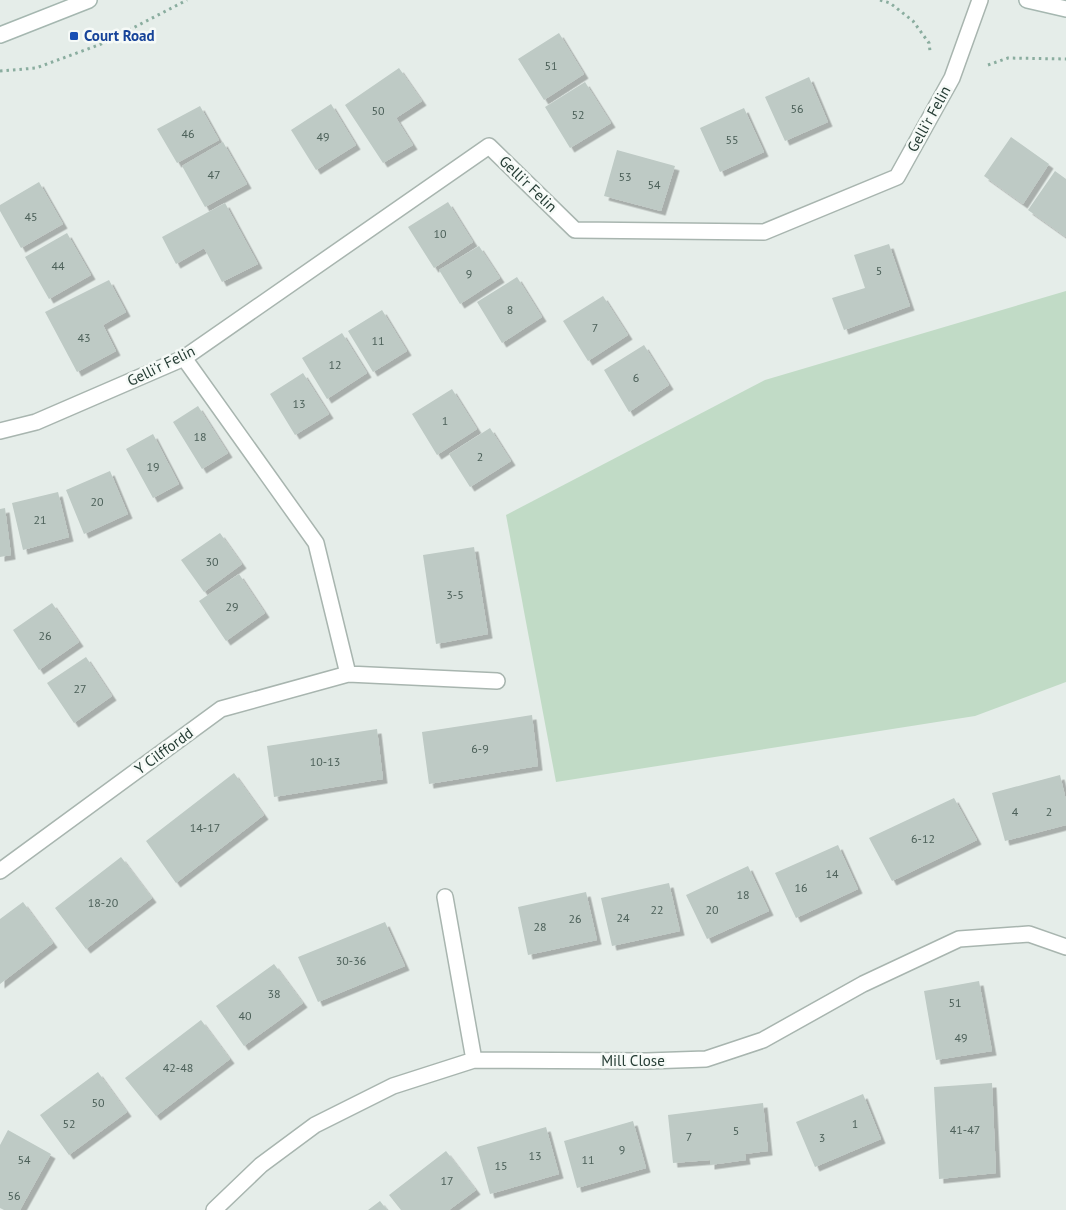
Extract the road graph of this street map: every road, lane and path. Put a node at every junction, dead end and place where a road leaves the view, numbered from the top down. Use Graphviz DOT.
graph roads {
  1 [pos="88,0"];
  2 [pos="188,0"];
  3 [pos="980,0"];
  4 [pos="1026,0"];
  5 [pos="1066,9"];
  6 [pos="0,35"];
  7 [pos="0,71"];
  8 [pos="184,358"];
  9 [pos="0,431"];
  10 [pos="348,674"];
  11 [pos="497,681"];
  12 [pos="0,871"];
  13 [pos="445,896"];
  14 [pos="1066,946"];
  15 [pos="474,1060"];
  16 [pos="214,1210"];
  1 -- 6 [label="street"];
  2 -- 7 [label="path"];
  3 -- 8 [label="street, Gelli'r Felin"];
  4 -- 5 [label="street"];
  8 -- 9 [label="street, Gelli'r Felin"];
  8 -- 10 [label="street"];
  10 -- 11 [label="street, Y Cilffordd"];
  10 -- 12 [label="street, Y Cilffordd"];
  13 -- 15 [label="street"];
  14 -- 15 [label="street, Mill Close"];
  15 -- 16 [label="street, Mill Close"];
}
